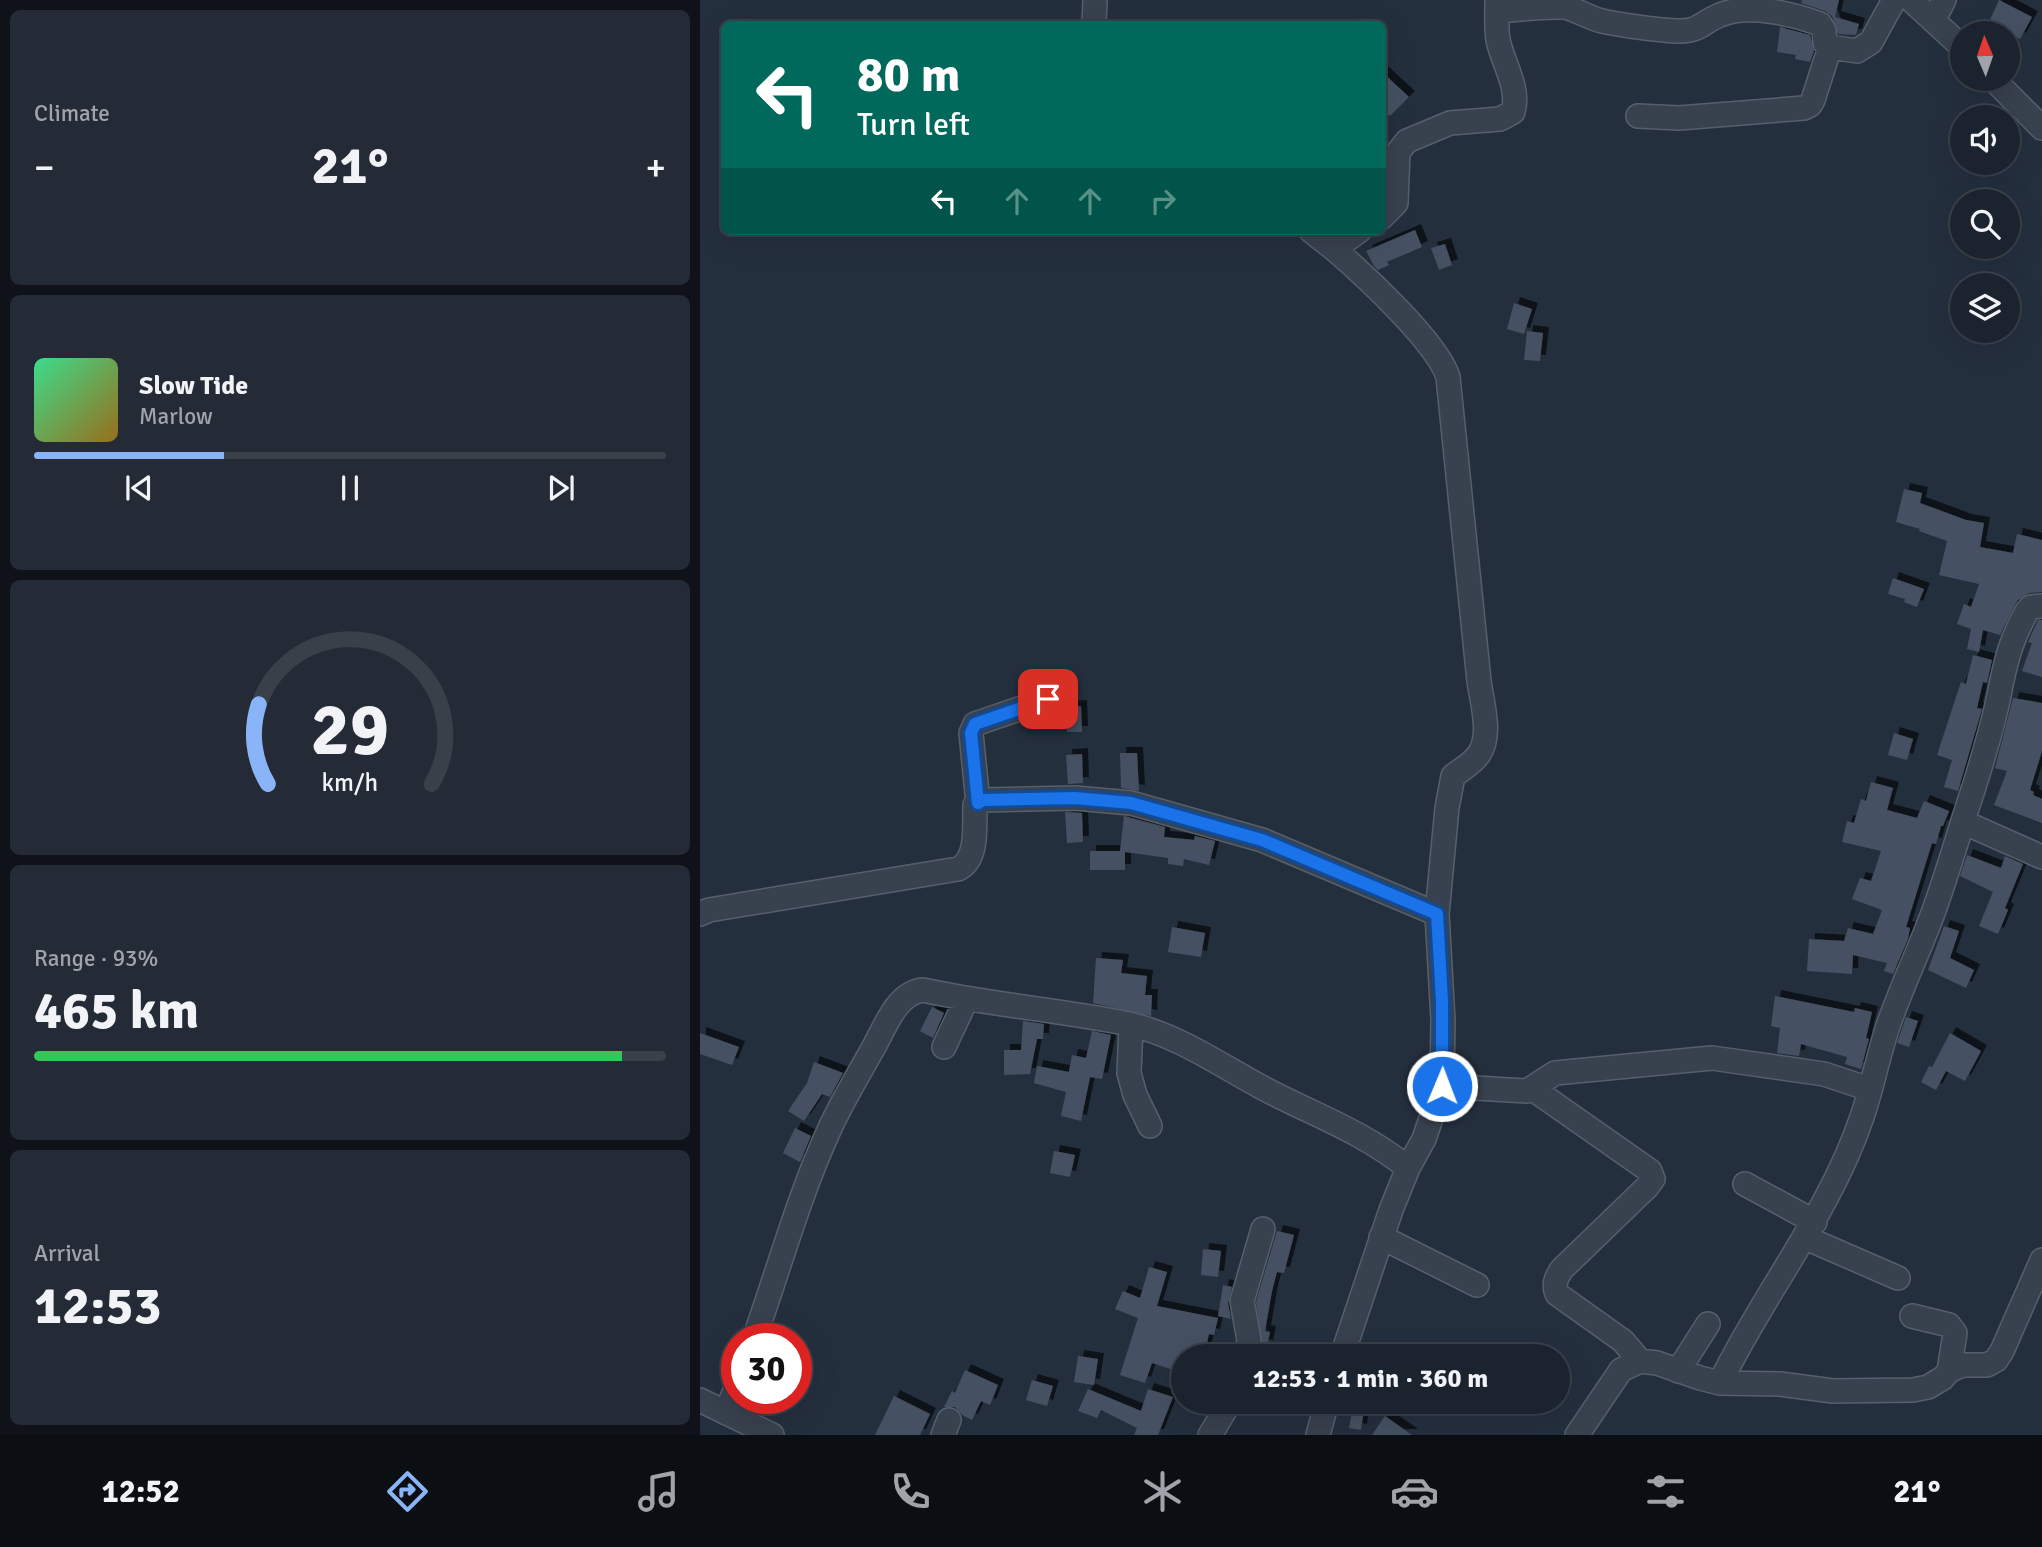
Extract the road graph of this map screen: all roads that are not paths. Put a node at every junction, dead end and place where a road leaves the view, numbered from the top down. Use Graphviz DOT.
graph roads {
  1 [pos="1095,0"];
  2 [pos="1894,0"];
  3 [pos="1911,0"];
  4 [pos="1497,6"];
  5 [pos="1939,10"];
  6 [pos="1094,21"];
  7 [pos="1950,28"];
  8 [pos="1830,47"];
  9 [pos="2005,91"];
  10 [pos="1638,116"];
  11 [pos="2042,128"];
  12 [pos="1386,212"];
  13 [pos="1316,235"];
  14 [pos="1353,235"];
  15 [pos="1334,249"];
  16 [pos="2042,606"];
  17 [pos="1048,699"];
  18 [pos="978,803"];
  19 [pos="1963,822"];
  20 [pos="2042,857"];
  21 [pos="700,914"];
  22 [pos="1437,914"];
  23 [pos="966,1000"];
  24 [pos="1131,1025"];
  25 [pos="944,1047"];
  26 [pos="1442,1086"];
  27 [pos="1533,1089"];
  28 [pos="1869,1089"];
  29 [pos="1150,1126"];
  30 [pos="1408,1168"];
  31 [pos="1745,1184"];
  32 [pos="1263,1229"];
  33 [pos="1810,1230"];
  34 [pos="1381,1237"];
  35 [pos="2042,1260"];
  36 [pos="1898,1278"];
  37 [pos="1477,1285"];
  38 [pos="1912,1316"];
  39 [pos="760,1323"];
  40 [pos="1708,1324"];
  41 [pos="1248,1344"];
  42 [pos="1346,1344"];
  43 [pos="1640,1361"];
  44 [pos="1678,1371"];
  45 [pos="1949,1371"];
  46 [pos="1720,1382"];
  47 [pos="700,1400"];
  48 [pos="721,1410"];
  49 [pos="728,1414"];
  50 [pos="1223,1414"];
  51 [pos="1324,1414"];
  52 [pos="772,1435"];
  53 [pos="1210,1435"];
  54 [pos="1318,1435"];
  55 [pos="1577,1435"];
  1 -- 6 [label="street"];
  2 -- 8 [label="street"];
  3 -- 5 [label="street"];
  4 -- 8 [label="street"];
  4 -- 12 [label="street"];
  5 -- 7 [label="street"];
  8 -- 10 [label="street"];
  9 -- 11 [label="street"];
  13 -- 15 [label="street"];
  14 -- 15 [label="street"];
  15 -- 22 [label="street"];
  16 -- 19 [label="street"];
  17 -- 18 [label="street"];
  18 -- 21 [label="street"];
  18 -- 22 [label="street"];
  19 -- 20 [label="street"];
  19 -- 28 [label="street"];
  22 -- 26 [label="street"];
  23 -- 24 [label="street"];
  23 -- 25 [label="street"];
  23 -- 39 [label="street"];
  24 -- 29 [label="street"];
  24 -- 30 [label="street"];
  26 -- 27 [label="street"];
  26 -- 30 [label="street"];
  27 -- 28 [label="street"];
  27 -- 43 [label="street"];
  28 -- 33 [label="street"];
  30 -- 34 [label="street"];
  31 -- 33 [label="street"];
  32 -- 41 [label="street"];
  33 -- 36 [label="street"];
  33 -- 46 [label="street"];
  34 -- 37 [label="street"];
  34 -- 42 [label="street"];
  35 -- 45 [label="street"];
  38 -- 45 [label="street"];
  40 -- 44 [label="street"];
  43 -- 44 [label="street"];
  43 -- 55 [label="street"];
  44 -- 46 [label="street"];
  45 -- 46 [label="street"];
  47 -- 48 [label="street"];
  49 -- 52 [label="street"];
  50 -- 53 [label="street"];
  51 -- 54 [label="street"];
}
